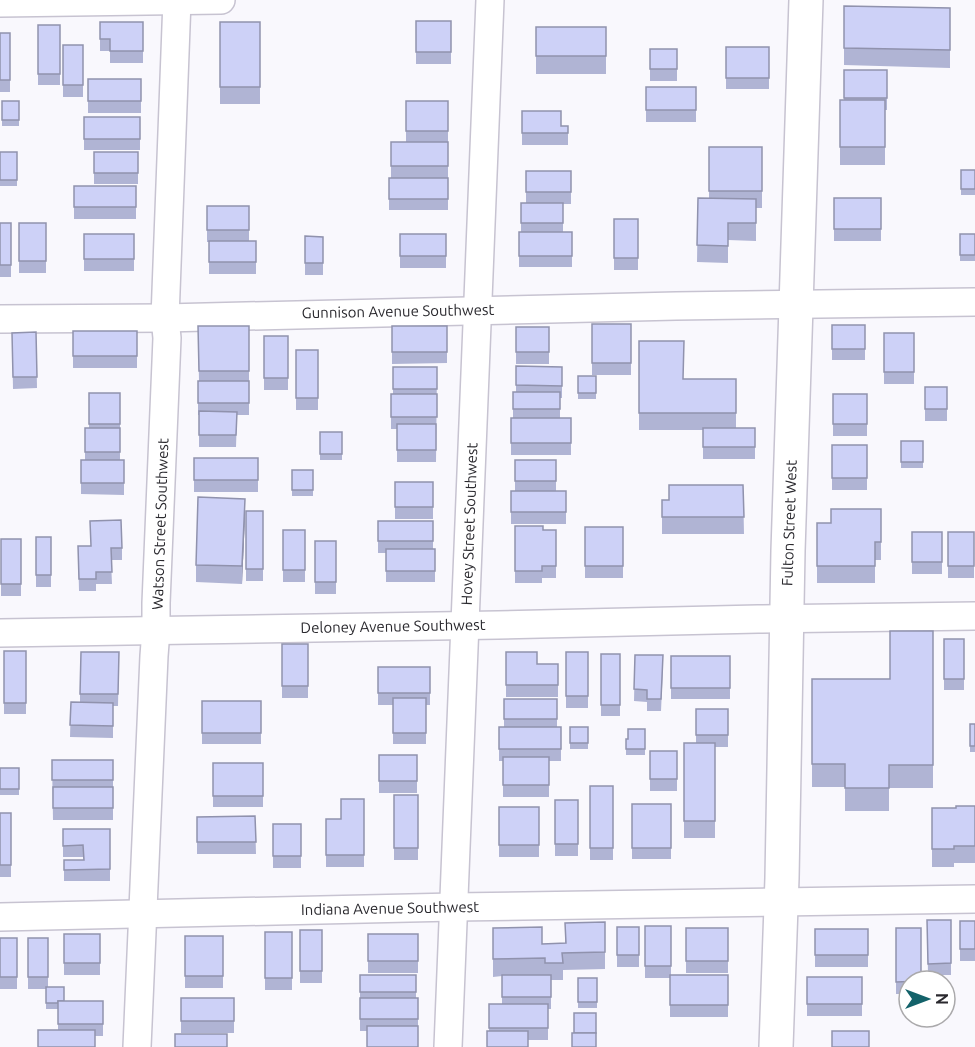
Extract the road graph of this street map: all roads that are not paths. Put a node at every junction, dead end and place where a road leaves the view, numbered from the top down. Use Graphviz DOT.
graph roads {
  1 [pos="221,0"];
  2 [pos="490,0"];
  3 [pos="806,0"];
  4 [pos="177,1"];
  5 [pos="0,3"];
  6 [pos="975,302"];
  7 [pos="795,304"];
  8 [pos="478,309"];
  9 [pos="165,318"];
  10 [pos="0,319"];
  11 [pos="975,616"];
  12 [pos="786,618"];
  13 [pos="465,625"];
  14 [pos="156,630"];
  15 [pos="0,633"];
  16 [pos="975,899"];
  17 [pos="780,902"];
  18 [pos="454,907"];
  19 [pos="142,914"];
  20 [pos="0,917"];
  21 [pos="137,1047"];
  22 [pos="448,1047"];
  23 [pos="776,1047"];
  1 -- 4 [label="street"];
  2 -- 8 [label="street, Hovey Street Southwest"];
  3 -- 7 [label="main road, Fulton Street West"];
  4 -- 5 [label="street"];
  4 -- 9 [label="street, Watson Street Southwest"];
  6 -- 7 [label="street, Gunnison Avenue Southwest"];
  7 -- 8 [label="street, Gunnison Avenue Southwest"];
  7 -- 12 [label="main road, Fulton Street West"];
  8 -- 9 [label="street, Gunnison Avenue Southwest"];
  8 -- 13 [label="street, Hovey Street Southwest"];
  9 -- 10 [label="street, Gunnison Avenue Southwest"];
  9 -- 14 [label="street, Watson Street Southwest"];
  11 -- 12 [label="street, Deloney Avenue Southwest"];
  12 -- 13 [label="street, Deloney Avenue Southwest"];
  12 -- 17 [label="main road, Fulton Street West"];
  13 -- 14 [label="street, Deloney Avenue Southwest"];
  13 -- 18 [label="street, Hovey Street Southwest"];
  14 -- 15 [label="street, Deloney Avenue Southwest"];
  14 -- 19 [label="street, Watson Street Southwest"];
  16 -- 17 [label="street, Indiana Avenue Southwest"];
  17 -- 18 [label="street, Indiana Avenue Southwest"];
  17 -- 23 [label="main road, Fulton Street West"];
  18 -- 19 [label="street, Indiana Avenue Southwest"];
  18 -- 22 [label="street, Hovey Street Southwest"];
  19 -- 20 [label="street, Indiana Avenue Southwest"];
  19 -- 21 [label="street, Watson Street Southwest"];
}
